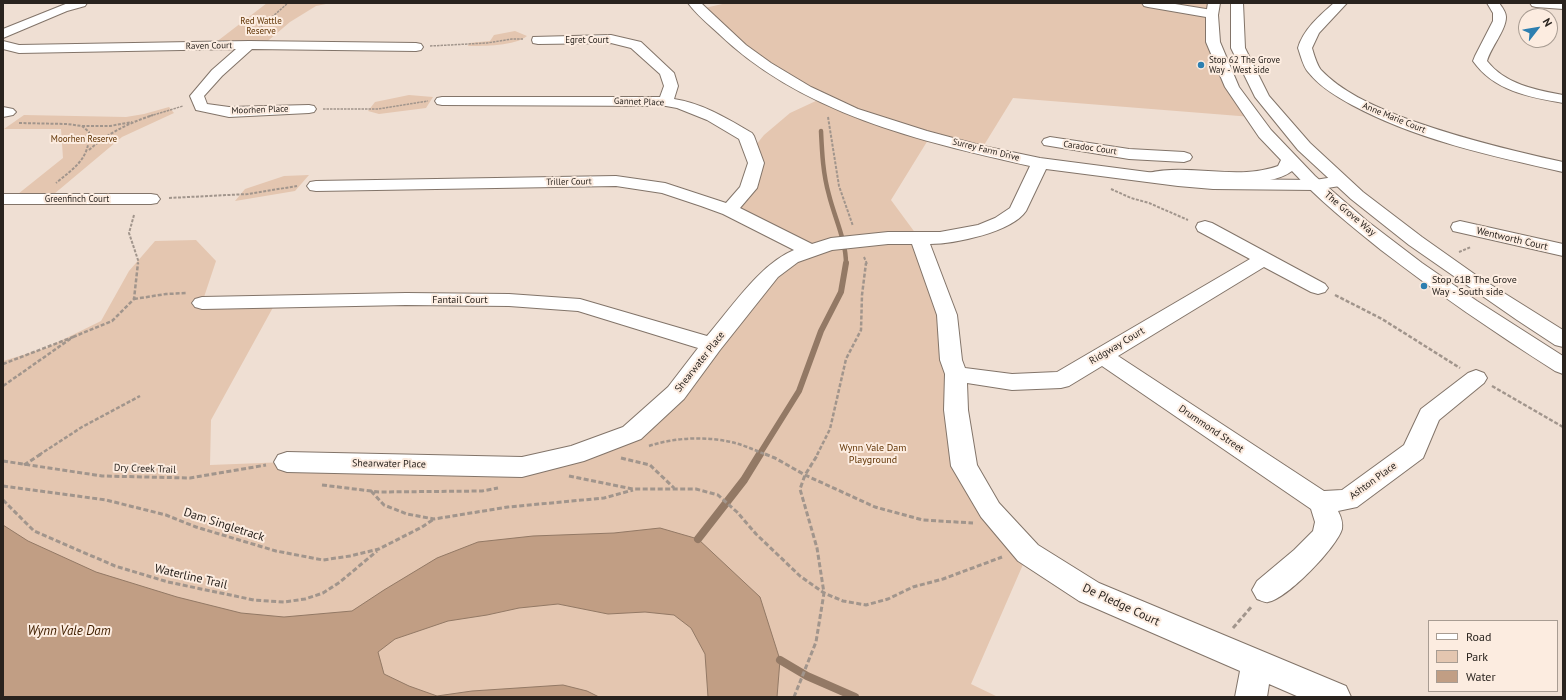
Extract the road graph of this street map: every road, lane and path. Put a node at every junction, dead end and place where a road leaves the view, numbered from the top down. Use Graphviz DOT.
graph roads {
  1 [pos="81,3"];
  2 [pos="288,3"];
  3 [pos="694,3"];
  4 [pos="1148,3"];
  5 [pos="1341,3"];
  6 [pos="1493,3"];
  7 [pos="1536,3"];
  8 [pos="1563,5"];
  9 [pos="1213,8"];
  10 [pos="1236,10"];
  11 [pos="3,34"];
  12 [pos="538,40"];
  13 [pos="3,45"];
  14 [pos="234,45"];
  15 [pos="249,45"];
  16 [pos="416,47"];
  17 [pos="1563,99"];
  18 [pos="442,101"];
  19 [pos="199,102"];
  20 [pos="666,102"];
  21 [pos="309,109"];
  22 [pos="5,112"];
  23 [pos="828,116"];
  24 [pos="139,120"];
  25 [pos="82,126"];
  26 [pos="1050,142"];
  27 [pos="87,152"];
  28 [pos="1129,154"];
  29 [pos="1184,157"];
  30 [pos="1289,159"];
  31 [pos="1040,163"];
  32 [pos="1563,167"];
  33 [pos="1102,171"];
  34 [pos="1132,175"];
  35 [pos="1249,176"];
  36 [pos="1154,177"];
  37 [pos="1311,181"];
  38 [pos="1340,181"];
  39 [pos="316,186"];
  40 [pos="3,199"];
  41 [pos="40,199"];
  42 [pos="150,199"];
  43 [pos="729,210"];
  44 [pos="1205,227"];
  45 [pos="1460,227"];
  46 [pos="919,238"];
  47 [pos="856,241"];
  48 [pos="820,247"];
  49 [pos="1563,250"];
  50 [pos="1264,258"];
  51 [pos="1318,288"];
  52 [pos="134,299"];
  53 [pos="202,303"];
  54 [pos="73,337"];
  55 [pos="1563,340"];
  56 [pos="712,345"];
  57 [pos="1102,355"];
  58 [pos="3,364"];
  59 [pos="1563,366"];
  60 [pos="956,374"];
  61 [pos="1476,378"];
  62 [pos="3,386"];
  63 [pos="140,396"];
  64 [pos="1563,427"];
  65 [pos="735,443"];
  66 [pos="617,457"];
  67 [pos="3,461"];
  68 [pos="287,462"];
  69 [pos="24,465"];
  70 [pos="564,475"];
  71 [pos="805,475"];
  72 [pos="3,486"];
  73 [pos="674,488"];
  74 [pos="636,489"];
  75 [pos="371,491"];
  76 [pos="3,500"];
  77 [pos="1320,502"];
  78 [pos="434,519"];
  79 [pos="1003,526"];
  80 [pos="379,549"];
  81 [pos="1028,553"];
  82 [pos="1267,590"];
  83 [pos="824,594"];
  84 [pos="1215,647"];
  85 [pos="1257,664"];
  86 [pos="794,697"];
  87 [pos="1251,697"];
  88 [pos="1335,697"];
  1 -- 11 [label="street"];
  2 -- 14 [label="path"];
  3 -- 31 [label="street, Surrey Farm Drive"];
  4 -- 9 [label="street"];
  5 -- 32 [label="street, Anne Marie Court"];
  6 -- 17 [label="street"];
  7 -- 8 [label="street"];
  9 -- 10 [label="street"];
  9 -- 30 [label="street, The Grove Way"];
  10 -- 38 [label="street, The Grove Way"];
  12 -- 16 [label="path"];
  12 -- 20 [label="street, Egret Court"];
  13 -- 14 [label="street, Raven Court"];
  14 -- 15 [label="street, Raven Court"];
  15 -- 16 [label="street, Raven Court"];
  15 -- 19 [label="street"];
  18 -- 20 [label="street, Gannet Place"];
  18 -- 21 [label="path"];
  19 -- 21 [label="street, Moorhen Place"];
  19 -- 24 [label="path"];
  20 -- 43 [label="street, Gannet Place"];
  22 -- 25 [label="path"];
  23 -- 47 [label="path"];
  24 -- 25 [label="path"];
  24 -- 27 [label="path"];
  25 -- 27 [label="path"];
  26 -- 28 [label="street, Caradoc Court"];
  27 -- 41 [label="path"];
  28 -- 29 [label="street, Caradoc Court"];
  28 -- 34 [label="street, Caradoc Court"];
  30 -- 35 [label="street"];
  30 -- 37 [label="street, The Grove Way"];
  31 -- 33 [label="street, Surrey Farm Drive"];
  31 -- 46 [label="street, Shearwater Place"];
  33 -- 34 [label="street, Surrey Farm Drive"];
  33 -- 44 [label="path"];
  34 -- 36 [label="street, Surrey Farm Drive"];
  35 -- 36 [label="street"];
  35 -- 37 [label="street"];
  36 -- 37 [label="street, Surrey Farm Drive"];
  37 -- 38 [label="street"];
  37 -- 59 [label="street, The Grove Way"];
  38 -- 55 [label="street, The Grove Way"];
  39 -- 42 [label="path"];
  39 -- 43 [label="street, Triller Court"];
  40 -- 41 [label="street, Greenfinch Court"];
  41 -- 42 [label="street, Greenfinch Court"];
  42 -- 52 [label="path"];
  43 -- 48 [label="street, Triller Court"];
  44 -- 50 [label="street"];
  45 -- 49 [label="street, Wentworth Court"];
  46 -- 47 [label="street, Shearwater Place"];
  46 -- 60 [label="street, De Pledge Court"];
  47 -- 48 [label="street, Shearwater Place"];
  47 -- 71 [label="path"];
  48 -- 56 [label="street, Shearwater Place"];
  50 -- 51 [label="street"];
  50 -- 57 [label="street, Ridgway Court"];
  51 -- 61 [label="path"];
  52 -- 53 [label="path"];
  52 -- 54 [label="path"];
  53 -- 56 [label="street, Fantail Court"];
  54 -- 58 [label="path"];
  54 -- 62 [label="path"];
  56 -- 68 [label="street, Shearwater Place"];
  57 -- 60 [label="street, Ridgway Court"];
  57 -- 77 [label="street, Drummond Street"];
  60 -- 79 [label="street, De Pledge Court"];
  61 -- 64 [label="path"];
  61 -- 77 [label="street, Ashton Place"];
  63 -- 69 [label="path"];
  65 -- 71 [label="path"];
  66 -- 73 [label="path"];
  67 -- 69 [label="path, Dry Creek Trail"];
  68 -- 69 [label="path, Dry Creek Trail"];
  70 -- 74 [label="path"];
  71 -- 79 [label="path"];
  71 -- 83 [label="path"];
  72 -- 80 [label="path, Dam Singletrack"];
  73 -- 74 [label="path"];
  73 -- 83 [label="path"];
  74 -- 78 [label="path"];
  75 -- 78 [label="path"];
  76 -- 80 [label="path, Waterline Trail"];
  77 -- 82 [label="street"];
  78 -- 80 [label="path, Dam Singletrack"];
  79 -- 81 [label="street, De Pledge Court"];
  81 -- 83 [label="path"];
  81 -- 84 [label="street, De Pledge Court"];
  82 -- 84 [label="path"];
  83 -- 86 [label="path"];
  84 -- 85 [label="street, De Pledge Court"];
  85 -- 87 [label="street"];
  85 -- 88 [label="street, De Pledge Court"];
}
